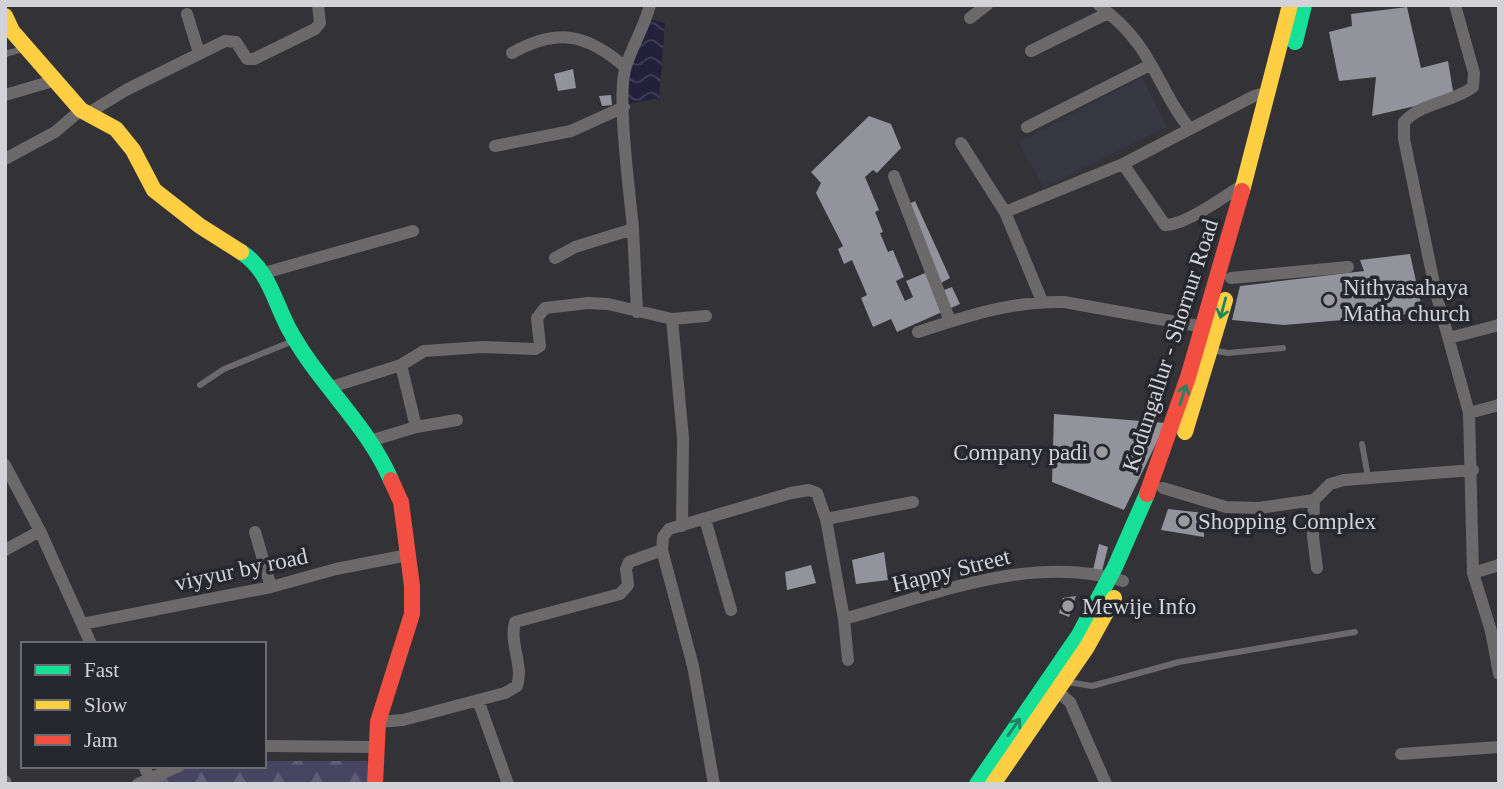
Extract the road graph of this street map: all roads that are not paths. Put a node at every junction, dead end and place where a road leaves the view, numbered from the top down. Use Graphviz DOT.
graph roads {
  1 [pos="318,5"];
  2 [pos="650,5"];
  3 [pos="987,5"];
  4 [pos="1290,5"];
  5 [pos="1304,5"];
  6 [pos="1455,5"];
  7 [pos="1104,9"];
  8 [pos="187,14"];
  9 [pos="5,16"];
  10 [pos="970,18"];
  11 [pos="25,49"];
  12 [pos="1031,51"];
  13 [pos="199,53"];
  14 [pos="512,53"];
  15 [pos="5,54"];
  16 [pos="1150,65"];
  17 [pos="625,66"];
  18 [pos="53,81"];
  19 [pos="1269,92"];
  20 [pos="5,96"];
  21 [pos="624,107"];
  22 [pos="86,111"];
  23 [pos="1027,127"];
  24 [pos="1190,129"];
  25 [pos="961,143"];
  26 [pos="495,146"];
  27 [pos="5,159"];
  28 [pos="1123,164"];
  29 [pos="894,176"];
  30 [pos="1244,184"];
  31 [pos="1005,212"];
  32 [pos="633,229"];
  33 [pos="413,231"];
  34 [pos="555,258"];
  35 [pos="1348,267"];
  36 [pos="264,274"];
  37 [pos="1231,278"];
  38 [pos="1042,302"];
  39 [pos="637,312"];
  40 [pos="706,316"];
  41 [pos="672,319"];
  42 [pos="950,321"];
  43 [pos="1499,325"];
  44 [pos="1204,327"];
  45 [pos="918,332"];
  46 [pos="1449,338"];
  47 [pos="295,340"];
  48 [pos="1283,348"];
  49 [pos="1211,350"];
  50 [pos="401,365"];
  51 [pos="200,385"];
  52 [pos="328,388"];
  53 [pos="1499,405"];
  54 [pos="1469,412"];
  55 [pos="457,420"];
  56 [pos="416,427"];
  57 [pos="370,441"];
  58 [pos="1362,444"];
  59 [pos="5,465"];
  60 [pos="1473,470"];
  61 [pos="1368,477"];
  62 [pos="1163,488"];
  63 [pos="1314,500"];
  64 [pos="913,502"];
  65 [pos="705,519"];
  66 [pos="826,519"];
  67 [pos="682,526"];
  68 [pos="40,531"];
  69 [pos="255,532"];
  70 [pos="5,550"];
  71 [pos="662,550"];
  72 [pos="408,555"];
  73 [pos="1499,565"];
  74 [pos="1317,568"];
  75 [pos="1473,573"];
  76 [pos="1116,579"];
  77 [pos="271,587"];
  78 [pos="731,610"];
  79 [pos="844,619"];
  80 [pos="82,624"];
  81 [pos="1355,632"];
  82 [pos="90,642"];
  83 [pos="848,660"];
  84 [pos="1499,674"];
  85 [pos="1062,687"];
  86 [pos="478,700"];
  87 [pos="378,722"];
  88 [pos="266,746"];
  89 [pos="376,747"];
  90 [pos="1499,747"];
  91 [pos="1401,754"];
  92 [pos="174,768"];
  93 [pos="144,781"];
  94 [pos="375,784"];
  95 [pos="508,784"];
  96 [pos="714,784"];
  97 [pos="977,784"];
  98 [pos="993,784"];
  99 [pos="1106,784"];
  1 -- 13 [label="street"];
  2 -- 17 [label="street"];
  3 -- 10 [label="street"];
  4 -- 19 [label="main road, Kodungallur - Shornur Road"];
  5 -- 37 [label="main road, Kodungallur - Shornur Road"];
  6 -- 46 [label="street"];
  7 -- 12 [label="street"];
  7 -- 16 [label="street"];
  8 -- 13 [label="street"];
  9 -- 11 [label="main road"];
  11 -- 15 [label="lane"];
  11 -- 18 [label="main road"];
  13 -- 22 [label="street"];
  14 -- 17 [label="street"];
  16 -- 23 [label="street"];
  16 -- 24 [label="street"];
  17 -- 21 [label="street"];
  18 -- 20 [label="street"];
  18 -- 22 [label="main road"];
  19 -- 24 [label="street"];
  19 -- 30 [label="main road, Kodungallur - Shornur Road"];
  21 -- 26 [label="street"];
  21 -- 32 [label="street"];
  22 -- 27 [label="street"];
  22 -- 36 [label="main road"];
  24 -- 28 [label="street"];
  25 -- 31 [label="street"];
  28 -- 30 [label="street"];
  28 -- 31 [label="street"];
  29 -- 42 [label="street"];
  30 -- 44 [label="main road, Kodungallur - Shornur Road"];
  31 -- 38 [label="street"];
  32 -- 34 [label="street"];
  32 -- 39 [label="street"];
  33 -- 36 [label="street"];
  35 -- 37 [label="street"];
  36 -- 47 [label="main road"];
  37 -- 49 [label="main road, Kodungallur - Shornur Road, one-way"];
  38 -- 42 [label="street"];
  38 -- 44 [label="street"];
  39 -- 41 [label="street"];
  39 -- 50 [label="street"];
  40 -- 41 [label="street"];
  41 -- 67 [label="street"];
  42 -- 45 [label="street"];
  43 -- 46 [label="street"];
  76 -- 44 [label="main road, Kodungallur - Shornur Road, one-way"];
  46 -- 54 [label="street"];
  47 -- 51 [label="lane"];
  47 -- 52 [label="main road"];
  48 -- 49 [label="lane"];
  49 -- 62 [label="main road, Kodungallur - Shornur Road"];
  50 -- 52 [label="street"];
  50 -- 56 [label="street"];
  52 -- 57 [label="main road"];
  53 -- 54 [label="street"];
  54 -- 60 [label="street"];
  55 -- 56 [label="street"];
  56 -- 57 [label="street"];
  57 -- 72 [label="main road"];
  58 -- 61 [label="lane"];
  59 -- 68 [label="street"];
  60 -- 61 [label="street"];
  60 -- 75 [label="street"];
  61 -- 63 [label="street"];
  62 -- 63 [label="street"];
  62 -- 76 [label="main road, Kodungallur - Shornur Road"];
  63 -- 74 [label="street"];
  64 -- 66 [label="street"];
  65 -- 66 [label="street"];
  65 -- 67 [label="street"];
  65 -- 78 [label="street"];
  66 -- 79 [label="street"];
  67 -- 71 [label="street"];
  68 -- 70 [label="street"];
  68 -- 80 [label="street"];
  69 -- 77 [label="street"];
  71 -- 86 [label="street"];
  71 -- 96 [label="street"];
  72 -- 77 [label="street, viyyur by road"];
  72 -- 87 [label="main road"];
  73 -- 75 [label="street"];
  75 -- 84 [label="street"];
  76 -- 79 [label="street, Happy Street"];
  76 -- 85 [label="main road, Kodungallur - Shornur Road"];
  97 -- 76 [label="main road, Kodungallur - Shornur Road, one-way"];
  77 -- 80 [label="street, viyyur by road"];
  79 -- 83 [label="street"];
  80 -- 82 [label="street"];
  81 -- 85 [label="lane"];
  85 -- 98 [label="main road, Kodungallur - Shornur Road"];
  85 -- 99 [label="street"];
  86 -- 87 [label="street"];
  86 -- 95 [label="street"];
  87 -- 89 [label="main road"];
  88 -- 89 [label="street"];
  89 -- 94 [label="main road"];
  90 -- 91 [label="street"];
  92 -- 93 [label="street"];
}
